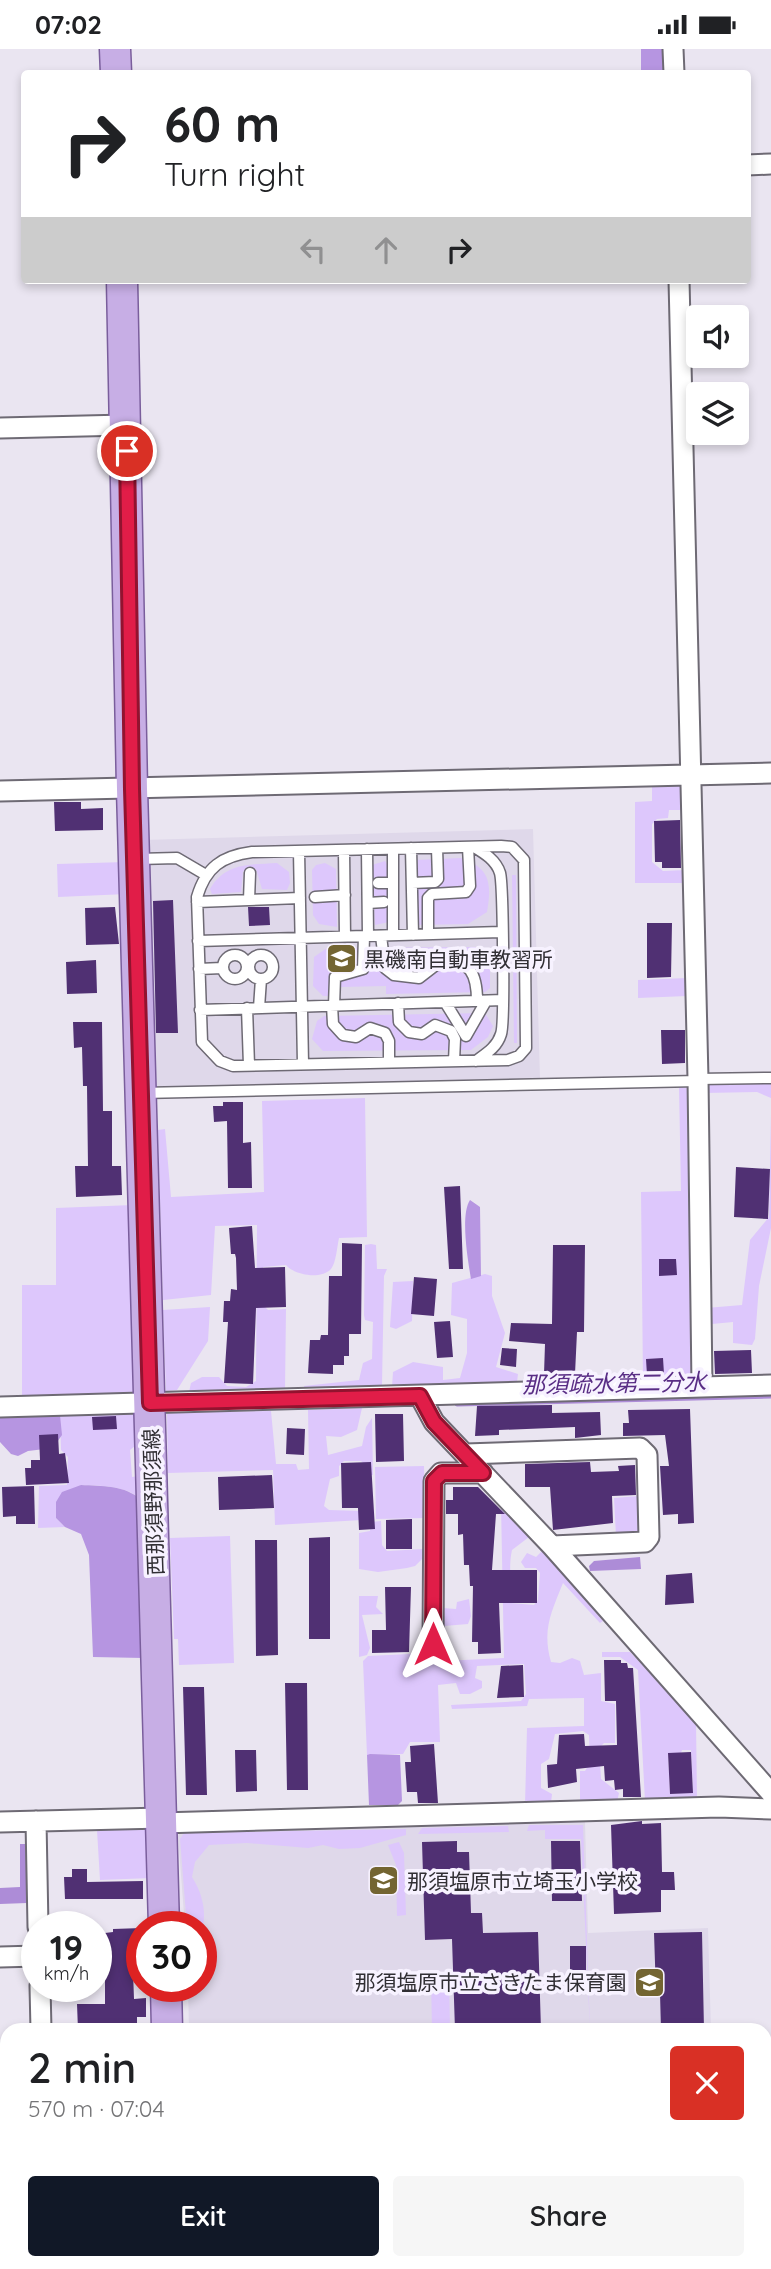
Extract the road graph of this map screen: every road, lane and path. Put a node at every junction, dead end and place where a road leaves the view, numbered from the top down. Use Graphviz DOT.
graph roads {
  1 [pos="115,49"];
  2 [pos="673,49"];
  3 [pos="116,70"];
  4 [pos="674,70"];
  5 [pos="771,164"];
  6 [pos="751,165"];
  7 [pos="121,284"];
  8 [pos="679,284"];
  9 [pos="126,425"];
  10 [pos="0,428"];
  11 [pos="771,773"];
  12 [pos="690,775"];
  13 [pos="132,789"];
  14 [pos="0,791"];
  15 [pos="471,847"];
  16 [pos="411,848"];
  17 [pos="438,848"];
  18 [pos="367,849"];
  19 [pos="393,849"];
  20 [pos="344,850"];
  21 [pos="299,851"];
  22 [pos="134,859"];
  23 [pos="250,873"];
  24 [pos="206,875"];
  25 [pos="378,883"];
  26 [pos="393,883"];
  27 [pos="412,883"];
  28 [pos="345,895"];
  29 [pos="314,897"];
  30 [pos="300,898"];
  31 [pos="250,900"];
  32 [pos="197,902"];
  33 [pos="384,902"];
  34 [pos="368,903"];
  35 [pos="501,932"];
  36 [pos="428,934"];
  37 [pos="393,935"];
  38 [pos="413,935"];
  39 [pos="366,936"];
  40 [pos="381,936"];
  41 [pos="345,937"];
  42 [pos="301,938"];
  43 [pos="198,941"];
  44 [pos="248,967"];
  45 [pos="222,968"];
  46 [pos="199,969"];
  47 [pos="261,979"];
  48 [pos="503,1000"];
  49 [pos="482,1001"];
  50 [pos="445,1002"];
  51 [pos="398,1003"];
  52 [pos="333,1005"];
  53 [pos="302,1006"];
  54 [pos="247,1008"];
  55 [pos="259,1008"];
  56 [pos="200,1010"];
  57 [pos="454,1061"];
  58 [pos="476,1061"];
  59 [pos="389,1062"];
  60 [pos="303,1064"];
  61 [pos="249,1065"];
  62 [pos="771,1078"];
  63 [pos="698,1080"];
  64 [pos="141,1093"];
  65 [pos="771,1385"];
  66 [pos="702,1386"];
  67 [pos="420,1396"];
  68 [pos="150,1403"];
  69 [pos="0,1407"];
  70 [pos="466,1454"];
  71 [pos="483,1473"];
  72 [pos="552,1546"];
  73 [pos="433,1644"];
  74 [pos="771,1793"];
  75 [pos="771,1809"];
  76 [pos="162,1820"];
  77 [pos="36,1821"];
  78 [pos="0,1822"];
  79 [pos="38,1911"];
  80 [pos="164,1911"];
  81 [pos="21,1956"];
  82 [pos="0,1957"];
  83 [pos="40,2002"];
  84 [pos="166,2002"];
  85 [pos="41,2023"];
  86 [pos="167,2023"];
  1 -- 3 [label="main road"];
  2 -- 4 [label="street"];
  5 -- 6 [label="street"];
  7 -- 9 [label="main road, 西那須野那須線"];
  8 -- 12 [label="street"];
  9 -- 10 [label="street"];
  9 -- 13 [label="main road, 西那須野那須線"];
  11 -- 12 [label="street"];
  12 -- 13 [label="street"];
  12 -- 63 [label="street"];
  13 -- 14 [label="street"];
  13 -- 22 [label="main road, 西那須野那須線"];
  15 -- 17 [label="lane"];
  15 -- 35 [label="lane"];
  15 -- 36 [label="lane"];
  15 -- 58 [label="lane"];
  16 -- 17 [label="lane"];
  16 -- 19 [label="lane"];
  16 -- 27 [label="lane"];
  17 -- 27 [label="lane"];
  18 -- 19 [label="lane"];
  18 -- 20 [label="lane"];
  18 -- 34 [label="lane"];
  19 -- 26 [label="lane"];
  20 -- 21 [label="lane"];
  20 -- 28 [label="lane"];
  21 -- 24 [label="lane"];
  21 -- 30 [label="lane"];
  22 -- 24 [label="lane"];
  22 -- 64 [label="main road, 西那須野那須線"];
  23 -- 31 [label="lane"];
  24 -- 32 [label="lane"];
  25 -- 26 [label="lane"];
  26 -- 37 [label="lane"];
  27 -- 38 [label="lane"];
  28 -- 29 [label="lane"];
  28 -- 41 [label="lane"];
  30 -- 31 [label="lane"];
  30 -- 42 [label="lane"];
  31 -- 32 [label="lane"];
  32 -- 43 [label="lane"];
  33 -- 34 [label="lane"];
  34 -- 39 [label="lane"];
  35 -- 36 [label="lane"];
  35 -- 48 [label="lane"];
  36 -- 38 [label="lane"];
  37 -- 38 [label="lane"];
  37 -- 40 [label="lane"];
  39 -- 40 [label="lane"];
  39 -- 41 [label="lane"];
  39 -- 52 [label="lane"];
  40 -- 49 [label="lane"];
  41 -- 42 [label="lane"];
  42 -- 43 [label="lane"];
  42 -- 53 [label="lane"];
  43 -- 46 [label="lane"];
  44 -- 45 [label="lane"];
  44 -- 45 [label="lane"];
  44 -- 47 [label="lane"];
  44 -- 47 [label="lane"];
  45 -- 46 [label="lane"];
  46 -- 56 [label="lane"];
  47 -- 55 [label="lane"];
  48 -- 49 [label="lane"];
  48 -- 58 [label="lane"];
  49 -- 50 [label="lane"];
  49 -- 50 [label="lane"];
  50 -- 51 [label="lane"];
  51 -- 52 [label="lane"];
  51 -- 57 [label="lane"];
  52 -- 53 [label="lane"];
  52 -- 59 [label="lane"];
  53 -- 55 [label="lane"];
  53 -- 60 [label="lane"];
  54 -- 55 [label="lane"];
  54 -- 56 [label="lane"];
  54 -- 61 [label="lane"];
  56 -- 61 [label="lane"];
  57 -- 58 [label="lane"];
  57 -- 59 [label="lane"];
  59 -- 60 [label="lane"];
  60 -- 61 [label="lane"];
  62 -- 63 [label="lane"];
  63 -- 64 [label="lane"];
  63 -- 66 [label="street"];
  64 -- 68 [label="main road, 西那須野那須線"];
  65 -- 66 [label="street"];
  66 -- 67 [label="street"];
  67 -- 68 [label="street"];
  67 -- 70 [label="street"];
  68 -- 69 [label="street"];
  68 -- 76 [label="main road, 西那須野那須線"];
  70 -- 71 [label="street"];
  70 -- 72 [label="street"];
  71 -- 72 [label="street"];
  71 -- 73 [label="street"];
  72 -- 74 [label="street"];
  75 -- 76 [label="street"];
  76 -- 77 [label="street"];
  76 -- 80 [label="main road, 西那須野那須線"];
  77 -- 78 [label="street"];
  77 -- 79 [label="street"];
  81 -- 82 [label="street"];
  83 -- 85 [label="street"];
  84 -- 86 [label="main road"];
}
